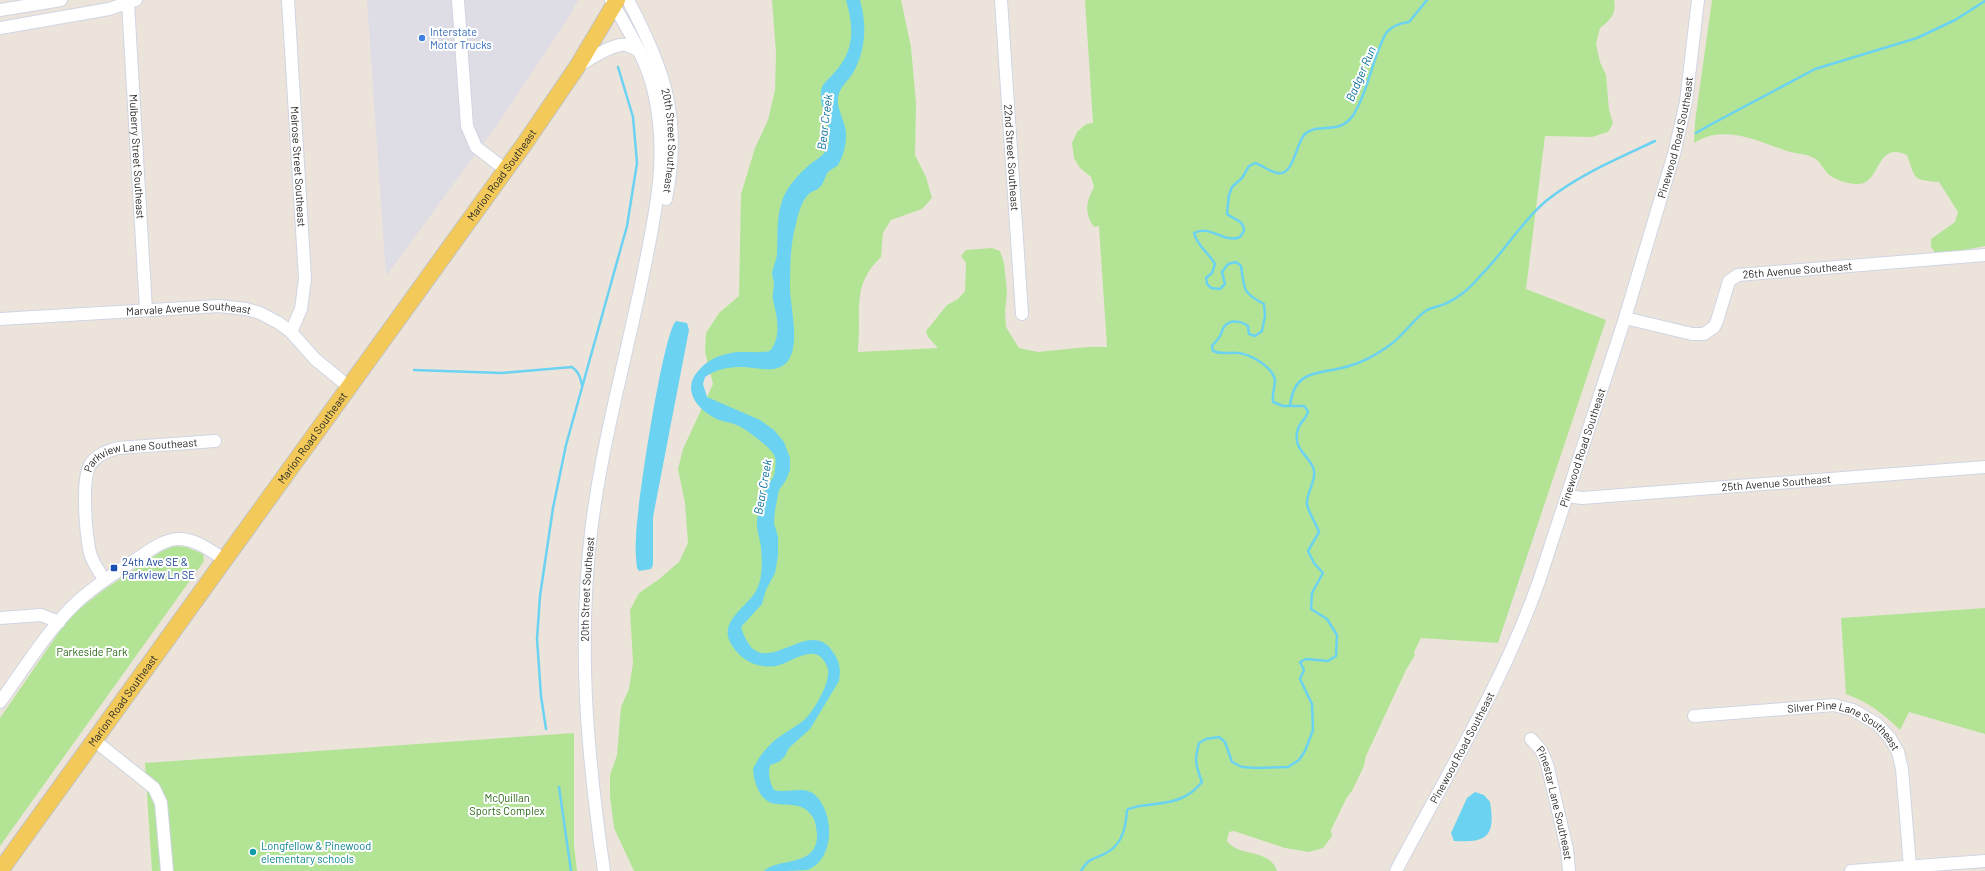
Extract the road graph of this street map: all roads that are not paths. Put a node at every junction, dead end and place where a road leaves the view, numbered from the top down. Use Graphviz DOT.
graph roads {
  1 [pos="61,0"];
  2 [pos="288,0"];
  3 [pos="458,0"];
  4 [pos="1001,0"];
  5 [pos="1698,0"];
  6 [pos="618,1"];
  7 [pos="132,2"];
  8 [pos="0,10"];
  9 [pos="0,28"];
  10 [pos="640,52"];
  11 [pos="577,66"];
  12 [pos="506,170"];
  13 [pos="1985,255"];
  14 [pos="146,310"];
  15 [pos="636,310"];
  16 [pos="1022,314"];
  17 [pos="1625,318"];
  18 [pos="0,319"];
  19 [pos="291,332"];
  20 [pos="349,388"];
  21 [pos="215,441"];
  22 [pos="1985,467"];
  23 [pos="1567,496"];
  24 [pos="225,560"];
  25 [pos="105,580"];
  26 [pos="0,618"];
  27 [pos="59,622"];
  28 [pos="0,702"];
  29 [pos="1694,716"];
  30 [pos="1531,739"];
  31 [pos="94,740"];
  32 [pos="1985,861"];
  33 [pos="1916,868"];
  34 [pos="0,871"];
  35 [pos="168,871"];
  36 [pos="604,871"];
  37 [pos="1396,871"];
  38 [pos="1569,871"];
  39 [pos="1851,871"];
  1 -- 8 [label="street"];
  2 -- 19 [label="street, Melrose Street Southeast"];
  3 -- 12 [label="street"];
  4 -- 16 [label="street, 22nd Street Southeast"];
  5 -- 17 [label="street, Pinewood Road Southeast"];
  6 -- 10 [label="street, 20th Street Southeast"];
  6 -- 11 [label="main road, Marion Road Southeast"];
  6 -- 15 [label="street, 20th Street Southeast"];
  7 -- 9 [label="street"];
  7 -- 14 [label="street, Mulberry Street Southeast"];
  10 -- 11 [label="street"];
  10 -- 15 [label="street, 20th Street Southeast"];
  11 -- 12 [label="main road, Marion Road Southeast"];
  12 -- 20 [label="main road, Marion Road Southeast"];
  13 -- 17 [label="street, 26th Avenue Southeast"];
  14 -- 18 [label="street, Marvale Avenue Southeast"];
  14 -- 19 [label="street, Marvale Avenue Southeast"];
  15 -- 36 [label="street, 20th Street Southeast"];
  17 -- 23 [label="street, Pinewood Road Southeast"];
  19 -- 20 [label="street, Marvale Avenue Southeast"];
  20 -- 24 [label="main road, Marion Road Southeast"];
  21 -- 25 [label="street, Parkview Lane Southeast"];
  22 -- 23 [label="street, 25th Avenue Southeast"];
  23 -- 37 [label="street, Pinewood Road Southeast"];
  24 -- 25 [label="street"];
  24 -- 31 [label="main road, Marion Road Southeast"];
  25 -- 27 [label="street"];
  26 -- 27 [label="street"];
  27 -- 28 [label="street"];
  29 -- 33 [label="street, Silver Pine Lane Southeast"];
  30 -- 38 [label="street, Pinestar Lane Southeast"];
  31 -- 34 [label="main road, Marion Road Southeast"];
  31 -- 35 [label="street"];
  32 -- 33 [label="street"];
  33 -- 39 [label="street"];
}
